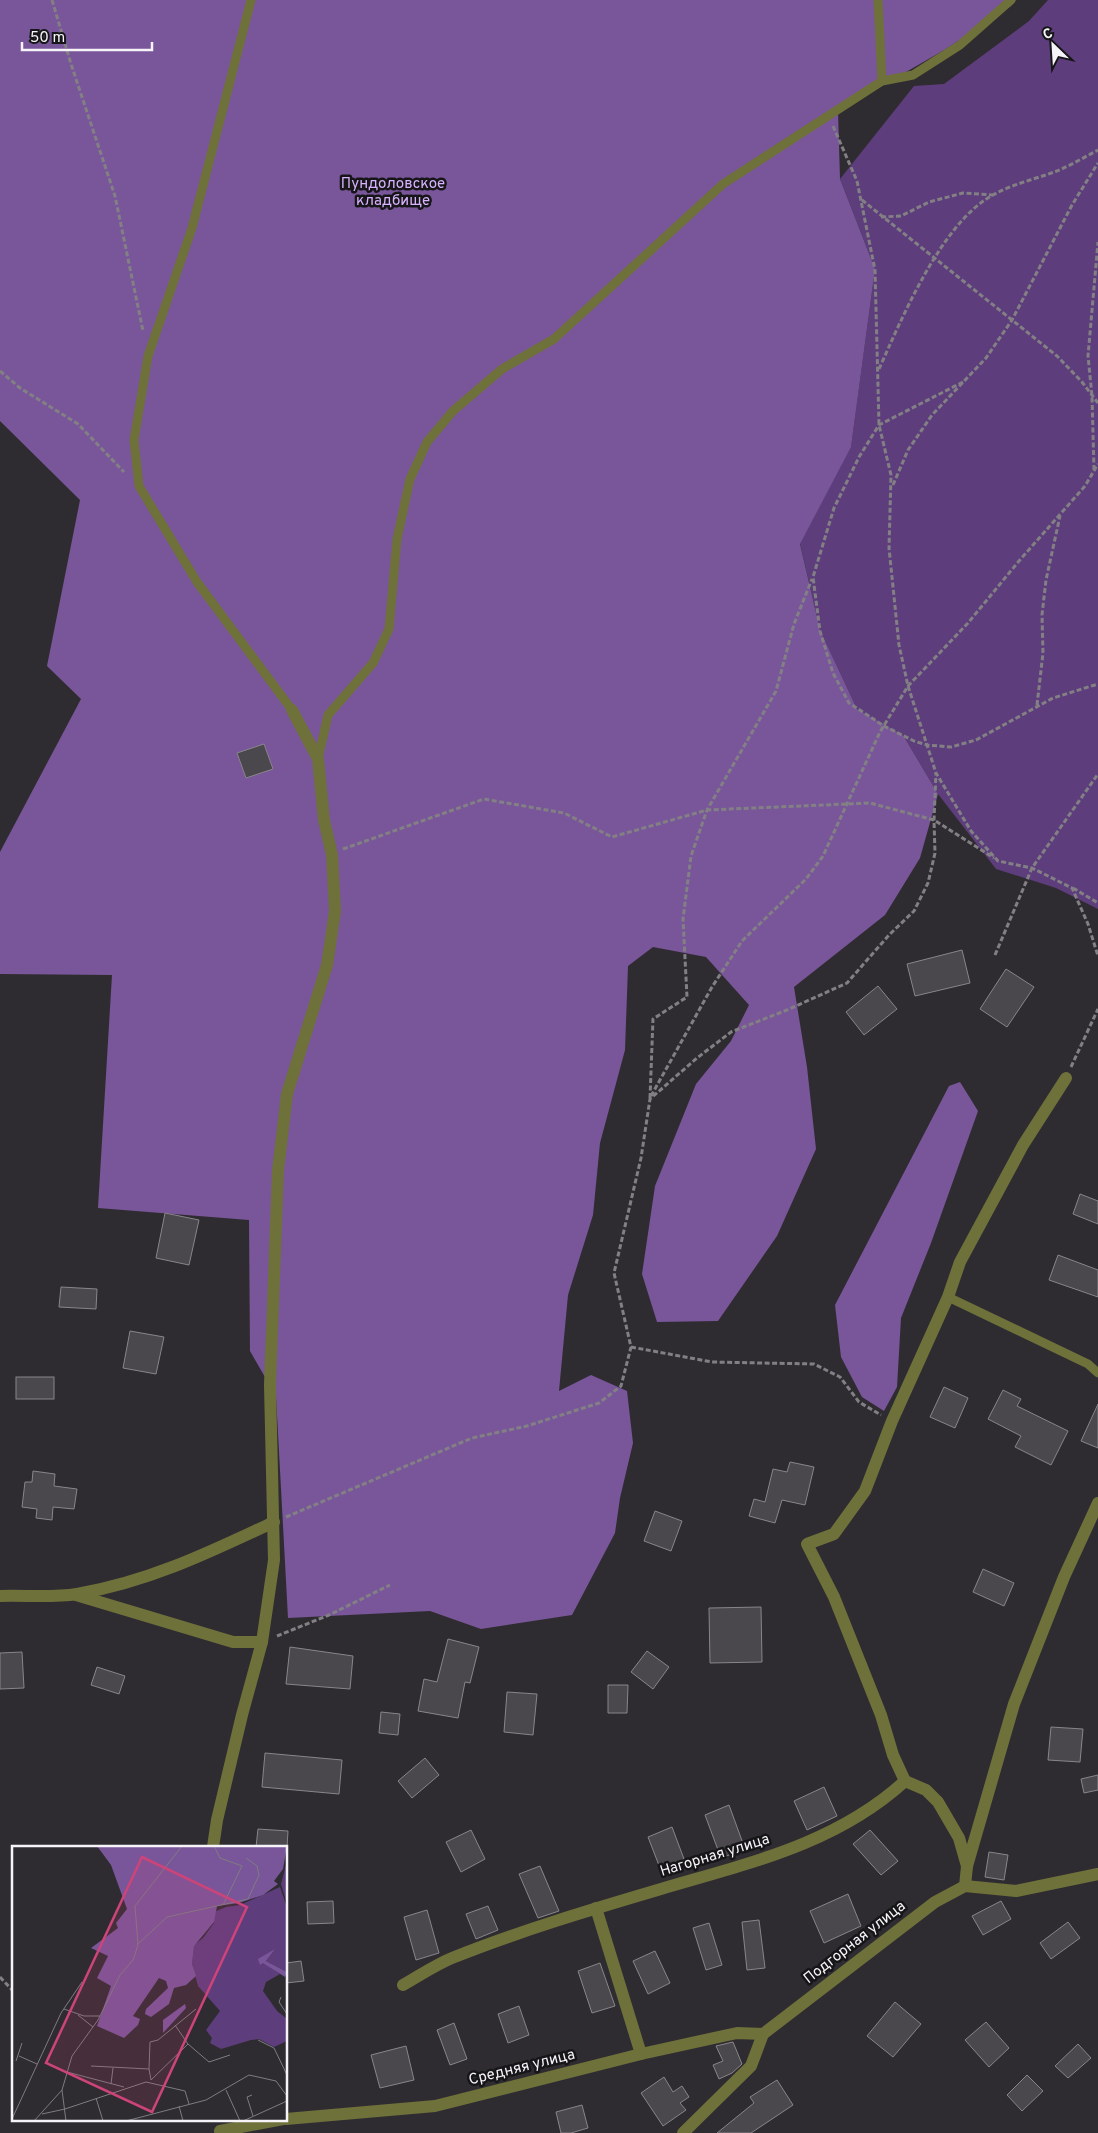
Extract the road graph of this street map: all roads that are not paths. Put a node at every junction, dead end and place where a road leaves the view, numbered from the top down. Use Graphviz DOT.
graph roads {
  1 [pos="251,0"];
  2 [pos="878,0"];
  3 [pos="1011,0"];
  4 [pos="882,81"];
  5 [pos="292,710"];
  6 [pos="318,759"];
  7 [pos="1066,1078"];
  8 [pos="948,1297"];
  9 [pos="1098,1372"];
  10 [pos="1098,1503"];
  11 [pos="274,1522"];
  12 [pos="75,1595"];
  13 [pos="0,1596"];
  14 [pos="262,1642"];
  15 [pos="906,1781"];
  16 [pos="213,1846"];
  17 [pos="967,1866"];
  18 [pos="1098,1874"];
  19 [pos="966,1886"];
  20 [pos="596,1908"];
  21 [pos="402,1985"];
  22 [pos="763,2034"];
  23 [pos="641,2054"];
  24 [pos="288,2119"];
  25 [pos="278,2120"];
  26 [pos="219,2128"];
  27 [pos="683,2133"];
  1 -- 5 [label="lane"];
  2 -- 4 [label="lane"];
  3 -- 4 [label="lane"];
  4 -- 6 [label="lane"];
  5 -- 6 [label="street"];
  6 -- 11 [label="street"];
  7 -- 8 [label="street"];
  8 -- 9 [label="lane"];
  8 -- 15 [label="street"];
  10 -- 17 [label="street"];
  11 -- 12 [label="street"];
  11 -- 14 [label="street"];
  12 -- 13 [label="street"];
  12 -- 14 [label="street"];
  14 -- 16 [label="street"];
  15 -- 17 [label="street"];
  15 -- 20 [label="street, Нагорная улица"];
  17 -- 19 [label="street"];
  18 -- 19 [label="street"];
  19 -- 22 [label="street, Подгорная улица"];
  20 -- 21 [label="street, Нагорная улица"];
  20 -- 23 [label="street"];
  22 -- 23 [label="street, Средняя улица"];
  22 -- 27 [label="street"];
  23 -- 24 [label="street, Средняя улица"];
  25 -- 26 [label="street, Средняя улица"];
}
